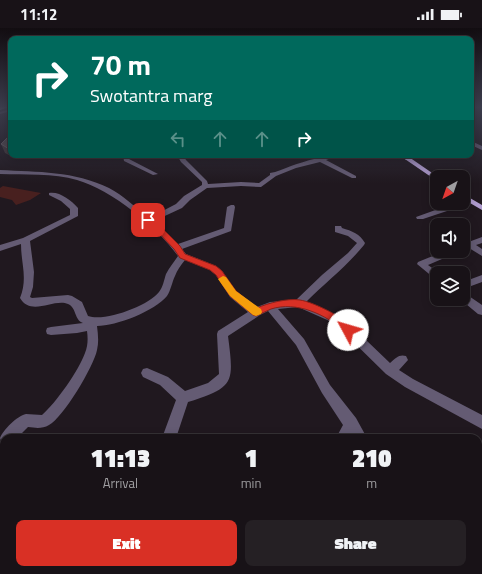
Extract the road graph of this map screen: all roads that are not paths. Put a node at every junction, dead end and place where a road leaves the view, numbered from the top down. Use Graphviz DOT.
graph roads {
  1 [pos="126,158"];
  2 [pos="182,158"];
  3 [pos="327,158"];
  4 [pos="407,158"];
  5 [pos="321,160"];
  6 [pos="2,174"];
  7 [pos="155,174"];
  8 [pos="430,174"];
  9 [pos="354,177"];
  10 [pos="205,186"];
  11 [pos="51,194"];
  12 [pos="470,203"];
  13 [pos="231,207"];
  14 [pos="482,208"];
  15 [pos="439,210"];
  16 [pos="420,217"];
  17 [pos="148,220"];
  18 [pos="338,228"];
  19 [pos="26,240"];
  20 [pos="482,240"];
  21 [pos="470,244"];
  22 [pos="0,248"];
  23 [pos="177,248"];
  24 [pos="470,248"];
  25 [pos="482,253"];
  26 [pos="183,256"];
  27 [pos="436,258"];
  28 [pos="29,269"];
  29 [pos="430,271"];
  30 [pos="482,278"];
  31 [pos="470,283"];
  32 [pos="20,293"];
  33 [pos="470,302"];
  34 [pos="299,303"];
  35 [pos="270,306"];
  36 [pos="482,311"];
  37 [pos="256,312"];
  38 [pos="93,323"];
  39 [pos="52,332"];
  40 [pos="402,360"];
  41 [pos="390,370"];
  42 [pos="147,373"];
  43 [pos="183,398"];
  44 [pos="481,420"];
  45 [pos="351,423"];
  46 [pos="11,434"];
  47 [pos="170,434"];
  48 [pos="345,434"];
  49 [pos="358,434"];
  1 -- 7 [label="street"];
  2 -- 10 [label="street"];
  3 -- 5 [label="street"];
  4 -- 8 [label="main road"];
  5 -- 9 [label="street"];
  5 -- 10 [label="street"];
  6 -- 17 [label="street"];
  10 -- 17 [label="street"];
  11 -- 19 [label="street"];
  12 -- 14 [label="main road"];
  13 -- 23 [label="street"];
  15 -- 16 [label="street"];
  17 -- 23 [label="street"];
  18 -- 34 [label="street"];
  19 -- 22 [label="street"];
  19 -- 28 [label="street"];
  20 -- 21 [label="street"];
  23 -- 26 [label="street"];
  24 -- 25 [label="street"];
  26 -- 37 [label="street"];
  26 -- 38 [label="street"];
  27 -- 29 [label="street"];
  28 -- 32 [label="street"];
  28 -- 38 [label="street"];
  30 -- 31 [label="street"];
  33 -- 36 [label="street"];
  34 -- 35 [label="street"];
  34 -- 41 [label="street"];
  35 -- 37 [label="street"];
  35 -- 45 [label="street"];
  37 -- 43 [label="street"];
  38 -- 39 [label="street"];
  38 -- 46 [label="street"];
  40 -- 41 [label="street"];
  41 -- 44 [label="street"];
  42 -- 43 [label="street"];
  43 -- 47 [label="street"];
  45 -- 48 [label="street"];
  45 -- 49 [label="street"];
}
